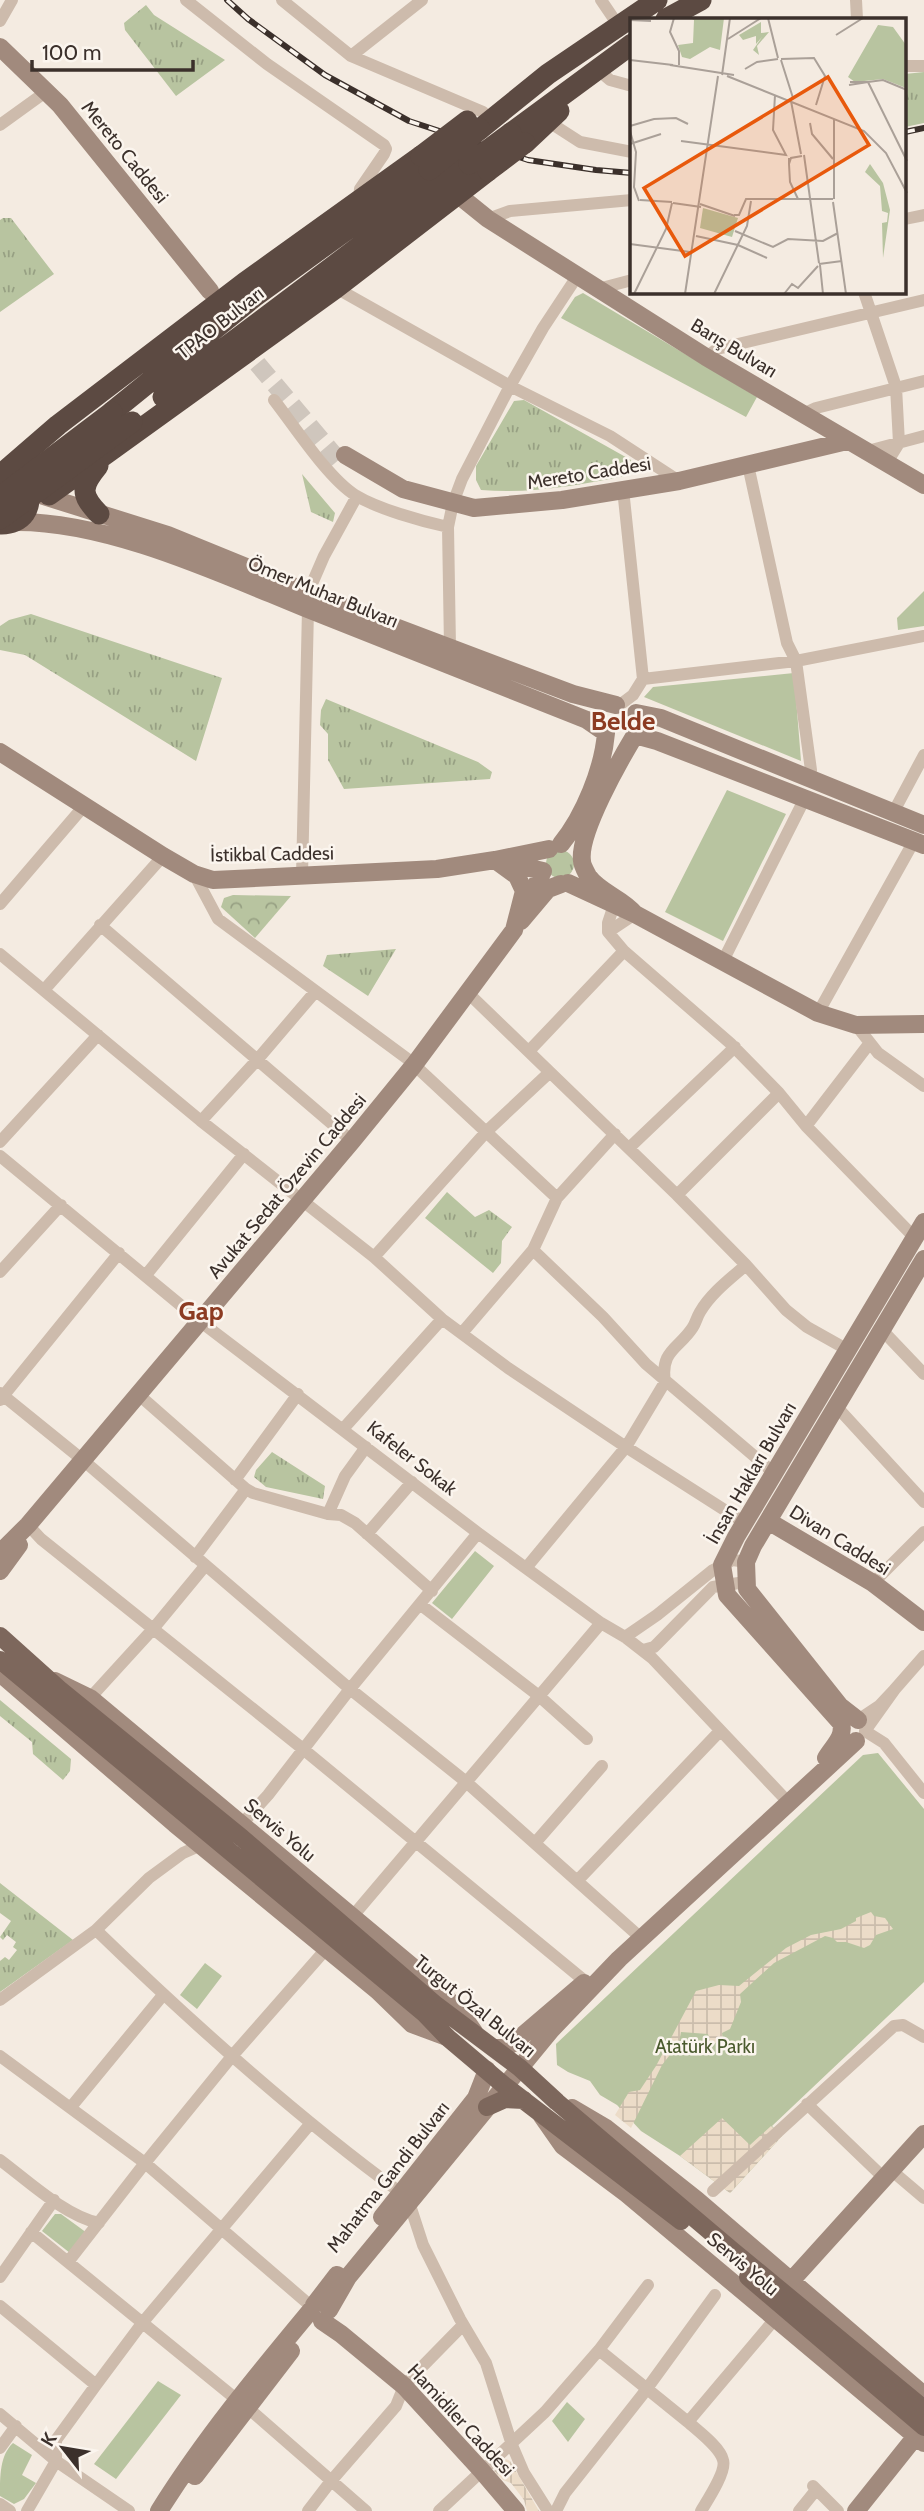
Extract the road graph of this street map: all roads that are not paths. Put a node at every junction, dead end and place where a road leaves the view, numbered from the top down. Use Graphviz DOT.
graph roads {
  1 [pos="186,0"];
  2 [pos="282,0"];
  3 [pos="600,0"];
  4 [pos="701,0"];
  5 [pos="856,0"];
  6 [pos="418,1"];
  7 [pos="8,2"];
  8 [pos="666,14"];
  9 [pos="649,18"];
  10 [pos="857,18"];
  11 [pos="0,20"];
  12 [pos="630,22"];
  13 [pos="618,25"];
  14 [pos="630,45"];
  15 [pos="0,47"];
  16 [pos="351,56"];
  17 [pos="906,66"];
  18 [pos="924,66"];
  19 [pos="597,69"];
  20 [pos="630,85"];
  21 [pos="47,91"];
  22 [pos="485,114"];
  23 [pos="549,122"];
  24 [pos="0,125"];
  25 [pos="518,138"];
  26 [pos="630,152"];
  27 [pos="425,163"];
  28 [pos="479,168"];
  29 [pos="457,194"];
  30 [pos="630,200"];
  31 [pos="359,201"];
  32 [pos="924,215"];
  33 [pos="488,219"];
  34 [pos="906,219"];
  35 [pos="578,275"];
  36 [pos="630,281"];
  37 [pos="336,288"];
  38 [pos="598,289"];
  39 [pos="207,293"];
  40 [pos="864,294"];
  41 [pos="924,300"];
  42 [pos="871,312"];
  43 [pos="706,357"];
  44 [pos="924,381"];
  45 [pos="510,386"];
  46 [pos="896,387"];
  47 [pos="274,400"];
  48 [pos="803,414"];
  49 [pos="924,436"];
  50 [pos="847,441"];
  51 [pos="899,443"];
  52 [pos="864,452"];
  53 [pos="23,454"];
  54 [pos="108,454"];
  55 [pos="343,459"];
  56 [pos="0,464"];
  57 [pos="886,464"];
  58 [pos="748,465"];
  59 [pos="0,475"];
  60 [pos="679,481"];
  61 [pos="924,485"];
  62 [pos="622,489"];
  63 [pos="35,495"];
  64 [pos="357,496"];
  65 [pos="0,497"];
  66 [pos="99,514"];
  67 [pos="450,514"];
  68 [pos="5,524"];
  69 [pos="308,601"];
  70 [pos="924,636"];
  71 [pos="450,647"];
  72 [pos="796,661"];
  73 [pos="643,679"];
  74 [pos="624,707"];
  75 [pos="606,733"];
  76 [pos="635,734"];
  77 [pos="0,753"];
  78 [pos="924,755"];
  79 [pos="809,778"];
  80 [pos="805,798"];
  81 [pos="84,806"];
  82 [pos="893,813"];
  83 [pos="924,825"];
  84 [pos="919,843"];
  85 [pos="555,846"];
  86 [pos="163,856"];
  87 [pos="495,860"];
  88 [pos="582,860"];
  89 [pos="543,871"];
  90 [pos="194,874"];
  91 [pos="302,876"];
  92 [pos="565,884"];
  93 [pos="0,904"];
  94 [pos="614,905"];
  95 [pos="635,914"];
  96 [pos="100,925"];
  97 [pos="514,930"];
  98 [pos="608,932"];
  99 [pos="624,951"];
  100 [pos="0,954"];
  101 [pos="723,961"];
  102 [pos="44,990"];
  103 [pos="315,992"];
  104 [pos="468,993"];
  105 [pos="818,1013"];
  106 [pos="923,1023"];
  107 [pos="856,1025"];
  108 [pos="98,1035"];
  109 [pos="869,1044"];
  110 [pos="735,1047"];
  111 [pos="529,1051"];
  112 [pos="257,1060"];
  113 [pos="414,1065"];
  114 [pos="550,1072"];
  115 [pos="924,1086"];
  116 [pos="779,1093"];
  117 [pos="201,1121"];
  118 [pos="806,1126"];
  119 [pos="486,1131"];
  120 [pos="615,1134"];
  121 [pos="352,1141"];
  122 [pos="0,1142"];
  123 [pos="629,1148"];
  124 [pos="244,1154"];
  125 [pos="0,1156"];
  126 [pos="677,1195"];
  127 [pos="556,1198"];
  128 [pos="302,1200"];
  129 [pos="61,1205"];
  130 [pos="919,1230"];
  131 [pos="533,1250"];
  132 [pos="119,1253"];
  133 [pos="374,1257"];
  134 [pos="924,1259"];
  135 [pos="746,1265"];
  136 [pos="0,1272"];
  137 [pos="146,1275"];
  138 [pos="442,1319"];
  139 [pos="201,1322"];
  140 [pos="882,1330"];
  141 [pos="462,1334"];
  142 [pos="848,1350"];
  143 [pos="924,1374"];
  144 [pos="665,1382"];
  145 [pos="298,1394"];
  146 [pos="139,1395"];
  147 [pos="1,1396"];
  148 [pos="836,1406"];
  149 [pos="343,1429"];
  150 [pos="366,1447"];
  151 [pos="626,1447"];
  152 [pos="83,1461"];
  153 [pos="774,1473"];
  154 [pos="235,1480"];
  155 [pos="411,1482"];
  156 [pos="246,1489"];
  157 [pos="924,1502"];
  158 [pos="328,1514"];
  159 [pos="768,1521"];
  160 [pos="745,1522"];
  161 [pos="28,1525"];
  162 [pos="924,1532"];
  163 [pos="478,1533"];
  164 [pos="367,1534"];
  165 [pos="0,1553"];
  166 [pos="200,1562"];
  167 [pos="746,1562"];
  168 [pos="526,1568"];
  169 [pos="0,1572"];
  170 [pos="723,1574"];
  171 [pos="746,1582"];
  172 [pos="873,1583"];
  173 [pos="432,1591"];
  174 [pos="421,1605"];
  175 [pos="924,1622"];
  176 [pos="600,1623"];
  177 [pos="153,1629"];
  178 [pos="0,1636"];
  179 [pos="625,1637"];
  180 [pos="643,1650"];
  181 [pos="924,1656"];
  182 [pos="0,1660"];
  183 [pos="0,1673"];
  184 [pos="43,1675"];
  185 [pos="350,1689"];
  186 [pos="539,1696"];
  187 [pos="90,1698"];
  188 [pos="97,1729"];
  189 [pos="720,1731"];
  190 [pos="856,1731"];
  191 [pos="587,1738"];
  192 [pos="303,1749"];
  193 [pos="602,1766"];
  194 [pos="465,1781"];
  195 [pos="924,1793"];
  196 [pos="789,1803"];
  197 [pos="241,1825"];
  198 [pos="415,1842"];
  199 [pos="535,1843"];
  200 [pos="201,1845"];
  201 [pos="578,1880"];
  202 [pos="344,1927"];
  203 [pos="96,1930"];
  204 [pos="641,1938"];
  205 [pos="619,1959"];
  206 [pos="586,1982"];
  207 [pos="163,1995"];
  208 [pos="0,2000"];
  209 [pos="475,2035"];
  210 [pos="924,2037"];
  211 [pos="494,2048"];
  212 [pos="233,2055"];
  213 [pos="0,2056"];
  214 [pos="520,2068"];
  215 [pos="487,2070"];
  216 [pos="505,2086"];
  217 [pos="524,2100"];
  218 [pos="557,2102"];
  219 [pos="807,2104"];
  220 [pos="71,2107"];
  221 [pos="487,2107"];
  222 [pos="540,2113"];
  223 [pos="311,2123"];
  224 [pos="924,2133"];
  225 [pos="0,2160"];
  226 [pos="145,2163"];
  227 [pos="887,2174"];
  228 [pos="713,2191"];
  229 [pos="405,2197"];
  230 [pos="924,2198"];
  231 [pos="54,2200"];
  232 [pos="99,2223"];
  233 [pos="221,2228"];
  234 [pos="31,2232"];
  235 [pos="68,2262"];
  236 [pos="797,2274"];
  237 [pos="0,2277"];
  238 [pos="648,2285"];
  239 [pos="715,2295"];
  240 [pos="0,2306"];
  241 [pos="320,2312"];
  242 [pos="775,2319"];
  243 [pos="143,2322"];
  244 [pos="463,2325"];
  245 [pos="599,2350"];
  246 [pos="96,2385"];
  247 [pos="404,2386"];
  248 [pos="646,2388"];
  249 [pos="924,2395"];
  250 [pos="242,2403"];
  251 [pos="924,2409"];
  252 [pos="0,2414"];
  253 [pos="688,2422"];
  254 [pos="16,2426"];
  255 [pos="921,2435"];
  256 [pos="512,2445"];
  257 [pos="0,2448"];
  258 [pos="57,2461"];
  259 [pos="481,2470"];
  260 [pos="331,2481"];
  261 [pos="0,2504"];
  262 [pos="10,2511"];
  263 [pos="27,2511"];
  264 [pos="129,2511"];
  265 [pos="159,2511"];
  266 [pos="172,2511"];
  267 [pos="309,2511"];
  268 [pos="366,2511"];
  269 [pos="439,2511"];
  270 [pos="516,2511"];
  271 [pos="548,2511"];
  272 [pos="556,2511"];
  273 [pos="701,2511"];
  274 [pos="799,2511"];
  275 [pos="838,2511"];
  276 [pos="856,2511"];
  1 -- 31 [label="street"];
  2 -- 16 [label="street"];
  3 -- 13 [label="street"];
  4 -- 8 [label="highway"];
  5 -- 10 [label="street"];
  6 -- 16 [label="street"];
  7 -- 11 [label="street"];
  8 -- 9 [label="highway"];
  12 -- 13 [label="highway"];
  13 -- 22 [label="highway"];
  14 -- 19 [label="highway"];
  15 -- 21 [label="street, Mereto Caddesi"];
  16 -- 22 [label="street"];
  17 -- 18 [label="street"];
  19 -- 20 [label="street"];
  19 -- 23 [label="highway"];
  19 -- 25 [label="highway"];
  21 -- 24 [label="street"];
  21 -- 39 [label="street, Mereto Caddesi"];
  22 -- 27 [label="highway, bridge"];
  22 -- 27 [label="highway, bridge"];
  23 -- 25 [label="highway"];
  23 -- 26 [label="street"];
  25 -- 28 [label="highway, bridge"];
  27 -- 31 [label="highway, TPAO Bulvarı"];
  27 -- 65 [label="highway, bridge"];
  28 -- 29 [label="highway, TPAO Bulvarı"];
  28 -- 68 [label="highway, TPAO Bulvarı, bridge"];
  29 -- 33 [label="street, Barış Bulvarı"];
  29 -- 37 [label="highway, TPAO Bulvarı"];
  30 -- 33 [label="street"];
  31 -- 53 [label="highway, TPAO Bulvarı"];
  32 -- 34 [label="street"];
  33 -- 35 [label="street, Barış Bulvarı"];
  35 -- 38 [label="street, Barış Bulvarı"];
  35 -- 45 [label="street"];
  36 -- 38 [label="street"];
  37 -- 45 [label="street"];
  37 -- 54 [label="highway, TPAO Bulvarı"];
  38 -- 43 [label="street, Barış Bulvarı"];
  40 -- 42 [label="street"];
  41 -- 42 [label="street"];
  42 -- 43 [label="street"];
  42 -- 46 [label="street"];
  43 -- 48 [label="street, Barış Bulvarı"];
  44 -- 46 [label="street"];
  45 -- 60 [label="street"];
  45 -- 67 [label="street"];
  46 -- 48 [label="street"];
  46 -- 51 [label="street"];
  47 -- 64 [label="street"];
  48 -- 50 [label="street, Barış Bulvarı"];
  49 -- 51 [label="street"];
  50 -- 52 [label="street, Barış Bulvarı"];
  50 -- 58 [label="street, Mereto Caddesi"];
  51 -- 52 [label="street"];
  51 -- 57 [label="street"];
  52 -- 57 [label="street, Barış Bulvarı"];
  53 -- 56 [label="highway"];
  53 -- 59 [label="highway, TPAO Bulvarı"];
  54 -- 63 [label="highway, TPAO Bulvarı"];
  54 -- 66 [label="highway"];
  55 -- 67 [label="street"];
  57 -- 61 [label="street, Barış Bulvarı"];
  58 -- 60 [label="street, Mereto Caddesi"];
  58 -- 72 [label="street"];
  59 -- 63 [label="highway"];
  60 -- 62 [label="street, Mereto Caddesi"];
  62 -- 67 [label="street, Mereto Caddesi"];
  62 -- 73 [label="street"];
  63 -- 66 [label="street, Ömer Muhar Bulvarı"];
  63 -- 68 [label="highway"];
  64 -- 67 [label="street"];
  64 -- 69 [label="street"];
  66 -- 69 [label="street, Ömer Muhar Bulvarı"];
  67 -- 71 [label="street"];
  68 -- 69 [label="street, Ömer Muhar Bulvarı"];
  69 -- 71 [label="street, Ömer Muhar Bulvarı"];
  69 -- 75 [label="street, Ömer Muhar Bulvarı"];
  69 -- 91 [label="street"];
  70 -- 72 [label="street"];
  71 -- 74 [label="street, Ömer Muhar Bulvarı"];
  72 -- 73 [label="street"];
  72 -- 79 [label="street"];
  73 -- 74 [label="street"];
  74 -- 75 [label="street"];
  74 -- 76 [label="street"];
  74 -- 79 [label="street, Ömer Muhar Bulvarı"];
  75 -- 76 [label="street"];
  75 -- 85 [label="street"];
  76 -- 80 [label="street"];
  76 -- 88 [label="street"];
  77 -- 81 [label="street, İstikbal Caddesi"];
  78 -- 82 [label="street"];
  79 -- 82 [label="street, Ömer Muhar Bulvarı"];
  80 -- 84 [label="street"];
  80 -- 101 [label="street"];
  81 -- 86 [label="street, İstikbal Caddesi"];
  81 -- 93 [label="street"];
  82 -- 83 [label="street, Ömer Muhar Bulvarı"];
  84 -- 105 [label="street"];
  85 -- 87 [label="street, İstikbal Caddesi"];
  85 -- 88 [label="street"];
  85 -- 89 [label="street"];
  86 -- 90 [label="street, İstikbal Caddesi"];
  86 -- 96 [label="street"];
  87 -- 89 [label="street"];
  87 -- 91 [label="street, İstikbal Caddesi"];
  87 -- 97 [label="street"];
  88 -- 92 [label="street"];
  88 -- 95 [label="street"];
  89 -- 92 [label="street"];
  89 -- 97 [label="street, Avukat Sedat Özevin Caddesi"];
  90 -- 91 [label="street, İstikbal Caddesi"];
  90 -- 103 [label="street"];
  92 -- 94 [label="street"];
  92 -- 97 [label="street, Avukat Sedat Özevin Caddesi"];
  94 -- 95 [label="street"];
  94 -- 98 [label="street"];
  95 -- 98 [label="street"];
  95 -- 101 [label="street"];
  96 -- 102 [label="street"];
  96 -- 112 [label="street"];
  97 -- 104 [label="street, Avukat Sedat Özevin Caddesi"];
  98 -- 99 [label="street"];
  99 -- 110 [label="street"];
  99 -- 111 [label="street"];
  100 -- 102 [label="street"];
  101 -- 105 [label="street"];
  102 -- 108 [label="street"];
  103 -- 112 [label="street"];
  103 -- 113 [label="street"];
  104 -- 111 [label="street"];
  104 -- 113 [label="street, Avukat Sedat Özevin Caddesi"];
  105 -- 107 [label="street"];
  106 -- 107 [label="street"];
  107 -- 109 [label="street"];
  108 -- 117 [label="street"];
  108 -- 122 [label="street"];
  109 -- 115 [label="street"];
  109 -- 118 [label="street"];
  110 -- 116 [label="street"];
  110 -- 123 [label="street"];
  111 -- 114 [label="street"];
  112 -- 117 [label="street"];
  112 -- 121 [label="street"];
  113 -- 119 [label="street"];
  113 -- 121 [label="street, Avukat Sedat Özevin Caddesi"];
  114 -- 119 [label="street"];
  114 -- 120 [label="street"];
  116 -- 118 [label="street"];
  116 -- 126 [label="street"];
  117 -- 124 [label="street"];
  118 -- 130 [label="street"];
  119 -- 127 [label="street"];
  119 -- 133 [label="street"];
  120 -- 123 [label="street"];
  120 -- 127 [label="street"];
  121 -- 128 [label="street, Avukat Sedat Özevin Caddesi"];
  123 -- 126 [label="street"];
  124 -- 128 [label="street"];
  124 -- 137 [label="street"];
  125 -- 129 [label="street, Kafeler Sokak"];
  126 -- 135 [label="street"];
  127 -- 131 [label="street"];
  128 -- 133 [label="street"];
  128 -- 139 [label="street, Avukat Sedat Özevin Caddesi"];
  129 -- 132 [label="street, Kafeler Sokak"];
  129 -- 136 [label="street"];
  130 -- 142 [label="street, İnsan Hakları Bulvarı"];
  131 -- 141 [label="street"];
  131 -- 144 [label="street"];
  132 -- 137 [label="street, Kafeler Sokak"];
  132 -- 147 [label="street"];
  133 -- 138 [label="street"];
  134 -- 140 [label="street, İnsan Hakları Bulvarı"];
  135 -- 142 [label="street"];
  135 -- 144 [label="street"];
  137 -- 139 [label="street, Kafeler Sokak"];
  138 -- 141 [label="street"];
  138 -- 149 [label="street"];
  139 -- 145 [label="street, Kafeler Sokak"];
  139 -- 146 [label="street, Avukat Sedat Özevin Caddesi"];
  140 -- 143 [label="street"];
  140 -- 148 [label="street, İnsan Hakları Bulvarı"];
  141 -- 151 [label="street"];
  142 -- 153 [label="street, İnsan Hakları Bulvarı"];
  144 -- 151 [label="street"];
  144 -- 153 [label="street"];
  145 -- 149 [label="street, Kafeler Sokak"];
  145 -- 154 [label="street"];
  146 -- 152 [label="street, Avukat Sedat Özevin Caddesi"];
  146 -- 154 [label="street"];
  147 -- 152 [label="street"];
  148 -- 157 [label="street"];
  148 -- 159 [label="street, İnsan Hakları Bulvarı"];
  149 -- 150 [label="street, Kafeler Sokak"];
  150 -- 155 [label="street, Kafeler Sokak"];
  150 -- 158 [label="street"];
  151 -- 160 [label="street"];
  151 -- 168 [label="street"];
  152 -- 161 [label="street, Avukat Sedat Özevin Caddesi"];
  152 -- 166 [label="street"];
  153 -- 160 [label="street, İnsan Hakları Bulvarı"];
  154 -- 156 [label="street"];
  155 -- 163 [label="street, Kafeler Sokak"];
  155 -- 164 [label="street"];
  156 -- 158 [label="street"];
  156 -- 166 [label="street"];
  158 -- 164 [label="street"];
  159 -- 167 [label="street, İnsan Hakları Bulvarı"];
  159 -- 172 [label="street, Divan Caddesi"];
  160 -- 170 [label="street, İnsan Hakları Bulvarı"];
  161 -- 165 [label="street"];
  161 -- 169 [label="street"];
  161 -- 177 [label="street"];
  162 -- 172 [label="street"];
  163 -- 168 [label="street, Kafeler Sokak"];
  163 -- 173 [label="street"];
  164 -- 173 [label="street"];
  166 -- 177 [label="street"];
  166 -- 185 [label="street"];
  167 -- 170 [label="street"];
  167 -- 171 [label="street, İnsan Hakları Bulvarı"];
  168 -- 176 [label="street, Kafeler Sokak"];
  170 -- 171 [label="street"];
  170 -- 179 [label="street"];
  170 -- 180 [label="street"];
  170 -- 190 [label="street"];
  171 -- 190 [label="street"];
  172 -- 175 [label="street, Divan Caddesi"];
  173 -- 174 [label="street"];
  174 -- 185 [label="street"];
  174 -- 186 [label="street"];
  176 -- 179 [label="street, Kafeler Sokak"];
  176 -- 186 [label="street"];
  177 -- 187 [label="street"];
  177 -- 192 [label="street"];
  178 -- 184 [label="main road, Turgut Özal Bulvarı"];
  179 -- 180 [label="street, Kafeler Sokak"];
  180 -- 189 [label="street, Kafeler Sokak"];
  181 -- 190 [label="street"];
  182 -- 188 [label="main road, Turgut Özal Bulvarı"];
  183 -- 188 [label="street"];
  184 -- 187 [label="street, Servis Yolu"];
  184 -- 188 [label="main road, Turgut Özal Bulvarı"];
  185 -- 192 [label="street"];
  185 -- 194 [label="street"];
  186 -- 191 [label="street"];
  186 -- 194 [label="street"];
  187 -- 188 [label="street, Servis Yolu"];
  188 -- 197 [label="street, Servis Yolu"];
  188 -- 200 [label="street"];
  188 -- 202 [label="main road, Turgut Özal Bulvarı"];
  189 -- 196 [label="street, Kafeler Sokak"];
  189 -- 201 [label="street"];
  190 -- 195 [label="street"];
  190 -- 196 [label="street"];
  192 -- 197 [label="street"];
  192 -- 198 [label="street"];
  193 -- 199 [label="street"];
  194 -- 198 [label="street"];
  194 -- 199 [label="street"];
  196 -- 204 [label="street"];
  197 -- 202 [label="street, Servis Yolu"];
  198 -- 202 [label="street"];
  198 -- 206 [label="street"];
  199 -- 201 [label="street"];
  200 -- 202 [label="street"];
  200 -- 203 [label="street"];
  201 -- 204 [label="street"];
  202 -- 209 [label="street, Servis Yolu"];
  202 -- 212 [label="street"];
  202 -- 215 [label="main road, Turgut Özal Bulvarı"];
  203 -- 207 [label="street"];
  203 -- 208 [label="street"];
  204 -- 205 [label="street"];
  205 -- 206 [label="street"];
  205 -- 214 [label="street, Mahatma Gandi Bulvarı"];
  206 -- 211 [label="street"];
  207 -- 212 [label="street"];
  207 -- 220 [label="street"];
  209 -- 211 [label="main road, Turgut Özal Bulvarı"];
  210 -- 219 [label="street"];
  211 -- 214 [label="main road, Turgut Özal Bulvarı"];
  212 -- 223 [label="street"];
  212 -- 226 [label="street"];
  213 -- 220 [label="street"];
  214 -- 216 [label="street, Mahatma Gandi Bulvarı"];
  214 -- 218 [label="main road, Turgut Özal Bulvarı"];
  215 -- 216 [label="main road, Turgut Özal Bulvarı"];
  215 -- 229 [label="street, Mahatma Gandi Bulvarı"];
  216 -- 217 [label="main road, Turgut Özal Bulvarı"];
  216 -- 221 [label="street, Mahatma Gandi Bulvarı"];
  217 -- 221 [label="main road"];
  217 -- 222 [label="main road, Turgut Özal Bulvarı"];
  218 -- 236 [label="street"];
  218 -- 251 [label="main road, Turgut Özal Bulvarı"];
  219 -- 227 [label="street"];
  219 -- 228 [label="street"];
  220 -- 226 [label="street"];
  221 -- 229 [label="street, Mahatma Gandi Bulvarı"];
  222 -- 242 [label="street, Servis Yolu"];
  222 -- 255 [label="main road, Turgut Özal Bulvarı"];
  223 -- 229 [label="street"];
  223 -- 233 [label="street"];
  224 -- 227 [label="street"];
  225 -- 231 [label="street"];
  226 -- 232 [label="street"];
  226 -- 233 [label="street"];
  227 -- 230 [label="street"];
  227 -- 236 [label="street"];
  229 -- 241 [label="street, Mahatma Gandi Bulvarı"];
  229 -- 244 [label="street"];
  231 -- 232 [label="street"];
  231 -- 234 [label="street"];
  232 -- 235 [label="street"];
  233 -- 241 [label="street"];
  233 -- 243 [label="street"];
  234 -- 235 [label="street"];
  234 -- 237 [label="street"];
  235 -- 243 [label="street"];
  236 -- 249 [label="street"];
  238 -- 245 [label="street"];
  239 -- 248 [label="street"];
  240 -- 246 [label="street"];
  241 -- 247 [label="street, Hamidiler Caddesi"];
  241 -- 250 [label="street, Mahatma Gandi Bulvarı"];
  242 -- 253 [label="street"];
  242 -- 255 [label="street, Servis Yolu"];
  243 -- 246 [label="street"];
  243 -- 250 [label="street"];
  244 -- 247 [label="street"];
  244 -- 256 [label="street"];
  245 -- 248 [label="street"];
  245 -- 256 [label="street"];
  246 -- 258 [label="street"];
  247 -- 259 [label="street, Hamidiler Caddesi"];
  247 -- 260 [label="street"];
  248 -- 253 [label="street"];
  248 -- 272 [label="street"];
  250 -- 260 [label="street"];
  250 -- 265 [label="street, Mahatma Gandi Bulvarı"];
  250 -- 266 [label="street, Mahatma Gandi Bulvarı"];
  252 -- 254 [label="street"];
  253 -- 273 [label="street"];
  254 -- 257 [label="street"];
  254 -- 258 [label="street"];
  255 -- 276 [label="street"];
  256 -- 259 [label="street"];
  256 -- 271 [label="street"];
  258 -- 263 [label="street"];
  258 -- 264 [label="street"];
  259 -- 269 [label="street"];
  259 -- 270 [label="street, Hamidiler Caddesi"];
  260 -- 267 [label="street"];
  260 -- 268 [label="street"];
  261 -- 262 [label="street"];
  274 -- 275 [label="street"];
}
